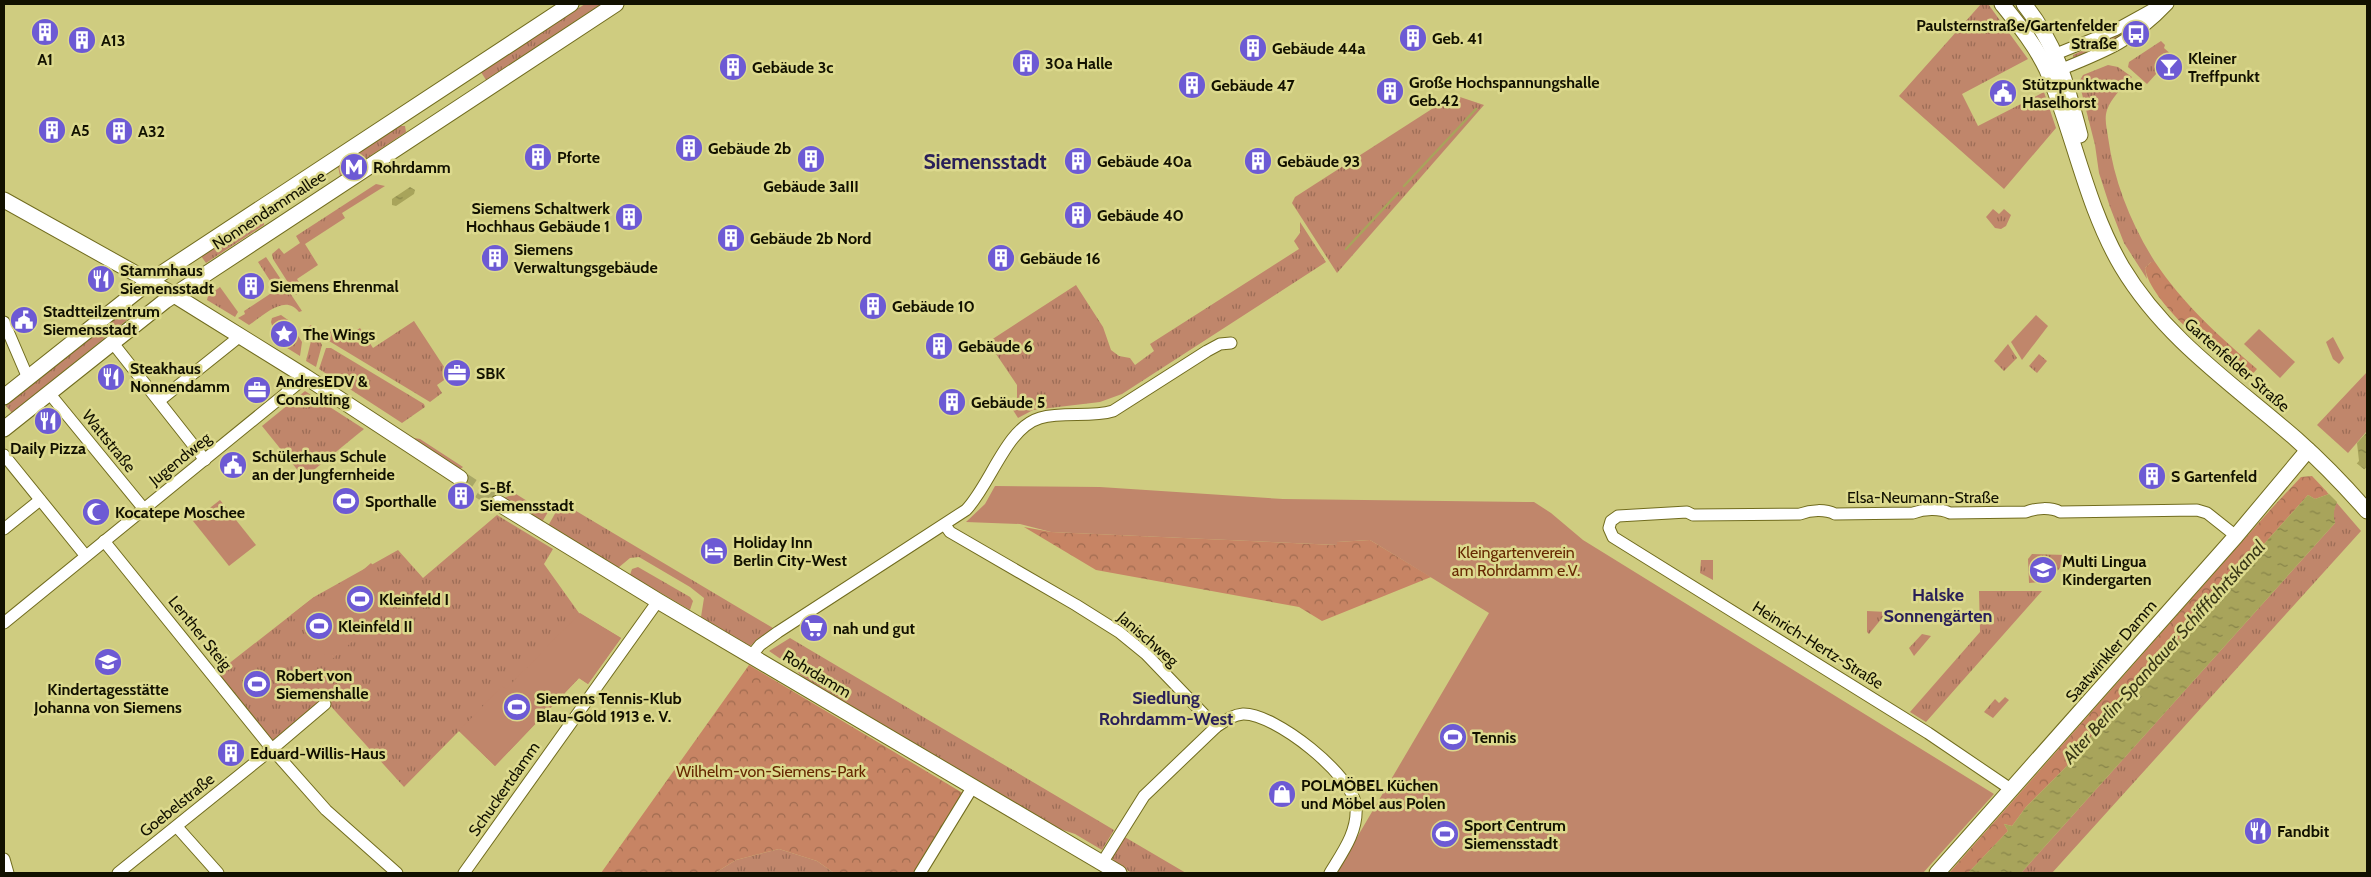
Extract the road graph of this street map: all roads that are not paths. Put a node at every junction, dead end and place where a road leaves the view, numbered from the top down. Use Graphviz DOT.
graph roads {
  1 [pos="571,4"];
  2 [pos="616,4"];
  3 [pos="2002,4"];
  4 [pos="2024,4"];
  5 [pos="2162,4"];
  6 [pos="2168,4"];
  7 [pos="2056,54"];
  8 [pos="2046,68"];
  9 [pos="2062,69"];
  10 [pos="2081,167"];
  11 [pos="4,200"];
  12 [pos="150,281"];
  13 [pos="174,295"];
  14 [pos="4,322"];
  15 [pos="239,337"];
  16 [pos="112,342"];
  17 [pos="1231,343"];
  18 [pos="306,377"];
  19 [pos="28,378"];
  20 [pos="48,393"];
  21 [pos="4,398"];
  22 [pos="159,401"];
  23 [pos="4,429"];
  24 [pos="2308,450"];
  25 [pos="4,455"];
  26 [pos="205,460"];
  27 [pos="460,478"];
  28 [pos="40,500"];
  29 [pos="498,503"];
  30 [pos="144,510"];
  31 [pos="2367,511"];
  32 [pos="945,525"];
  33 [pos="1609,528"];
  34 [pos="4,529"];
  35 [pos="2236,536"];
  36 [pos="104,541"];
  37 [pos="85,555"];
  38 [pos="658,601"];
  39 [pos="4,622"];
  40 [pos="751,656"];
  41 [pos="325,704"];
  42 [pos="1216,727"];
  43 [pos="272,749"];
  44 [pos="972,788"];
  45 [pos="2012,790"];
  46 [pos="177,826"];
  47 [pos="4,858"];
  48 [pos="1102,863"];
  49 [pos="8,873"];
  50 [pos="118,873"];
  51 [pos="218,873"];
  52 [pos="397,873"];
  53 [pos="464,873"];
  54 [pos="920,873"];
  55 [pos="1119,873"];
  56 [pos="1330,873"];
  57 [pos="1937,873"];
  1 -- 12 [label="main road, Nonnendammallee"];
  2 -- 13 [label="main road, Nonnendammallee"];
  3 -- 8 [label="main road, Gartenfelder Straße"];
  4 -- 7 [label="main road, Gartenfelder Straße"];
  5 -- 7 [label="street"];
  6 -- 9 [label="street"];
  7 -- 8 [label="main road"];
  7 -- 9 [label="main road, Gartenfelder Straße"];
  8 -- 9 [label="main road"];
  8 -- 10 [label="main road, Gartenfelder Straße"];
  9 -- 10 [label="main road, Gartenfelder Straße"];
  10 -- 24 [label="main road, Gartenfelder Straße"];
  11 -- 12 [label="main road"];
  12 -- 13 [label="main road"];
  12 -- 19 [label="main road, Nonnendammallee"];
  13 -- 15 [label="main road"];
  13 -- 16 [label="main road, Nonnendammallee"];
  14 -- 19 [label="street"];
  15 -- 18 [label="main road"];
  15 -- 22 [label="street"];
  16 -- 20 [label="main road, Nonnendammallee"];
  16 -- 22 [label="street"];
  17 -- 32 [label="street"];
  18 -- 26 [label="street, Jugendweg"];
  18 -- 27 [label="main road"];
  19 -- 21 [label="main road, Nonnendammallee"];
  20 -- 23 [label="main road, Nonnendammallee"];
  20 -- 30 [label="street, Wattstraße"];
  22 -- 26 [label="street"];
  24 -- 31 [label="main road, Gartenfelder Straße"];
  24 -- 35 [label="main road, Saatwinkler Damm"];
  25 -- 28 [label="street"];
  26 -- 30 [label="street, Jugendweg"];
  28 -- 34 [label="street"];
  28 -- 37 [label="street"];
  29 -- 38 [label="main road, Rohrdamm"];
  30 -- 36 [label="street, Jugendweg"];
  32 -- 40 [label="street"];
  32 -- 42 [label="street, Janischweg"];
  33 -- 35 [label="street, Elsa-Neumann-Straße"];
  33 -- 45 [label="street, Heinrich-Hertz-Straße"];
  35 -- 45 [label="main road, Saatwinkler Damm"];
  36 -- 37 [label="street, Jugendweg"];
  36 -- 43 [label="street, Lenther Steig"];
  37 -- 39 [label="street, Jugendweg"];
  38 -- 40 [label="main road, Rohrdamm"];
  38 -- 53 [label="street, Schuckertdamm"];
  40 -- 44 [label="main road, Rohrdamm"];
  41 -- 43 [label="street, Goebelstraße"];
  42 -- 48 [label="street"];
  42 -- 56 [label="street"];
  43 -- 46 [label="street, Goebelstraße"];
  43 -- 52 [label="street, Lenther Steig"];
  44 -- 48 [label="main road, Rohrdamm"];
  44 -- 54 [label="street"];
  45 -- 57 [label="main road, Saatwinkler Damm"];
  46 -- 50 [label="street, Goebelstraße"];
  46 -- 51 [label="street"];
  47 -- 49 [label="street"];
  48 -- 55 [label="main road, Rohrdamm"];
}
